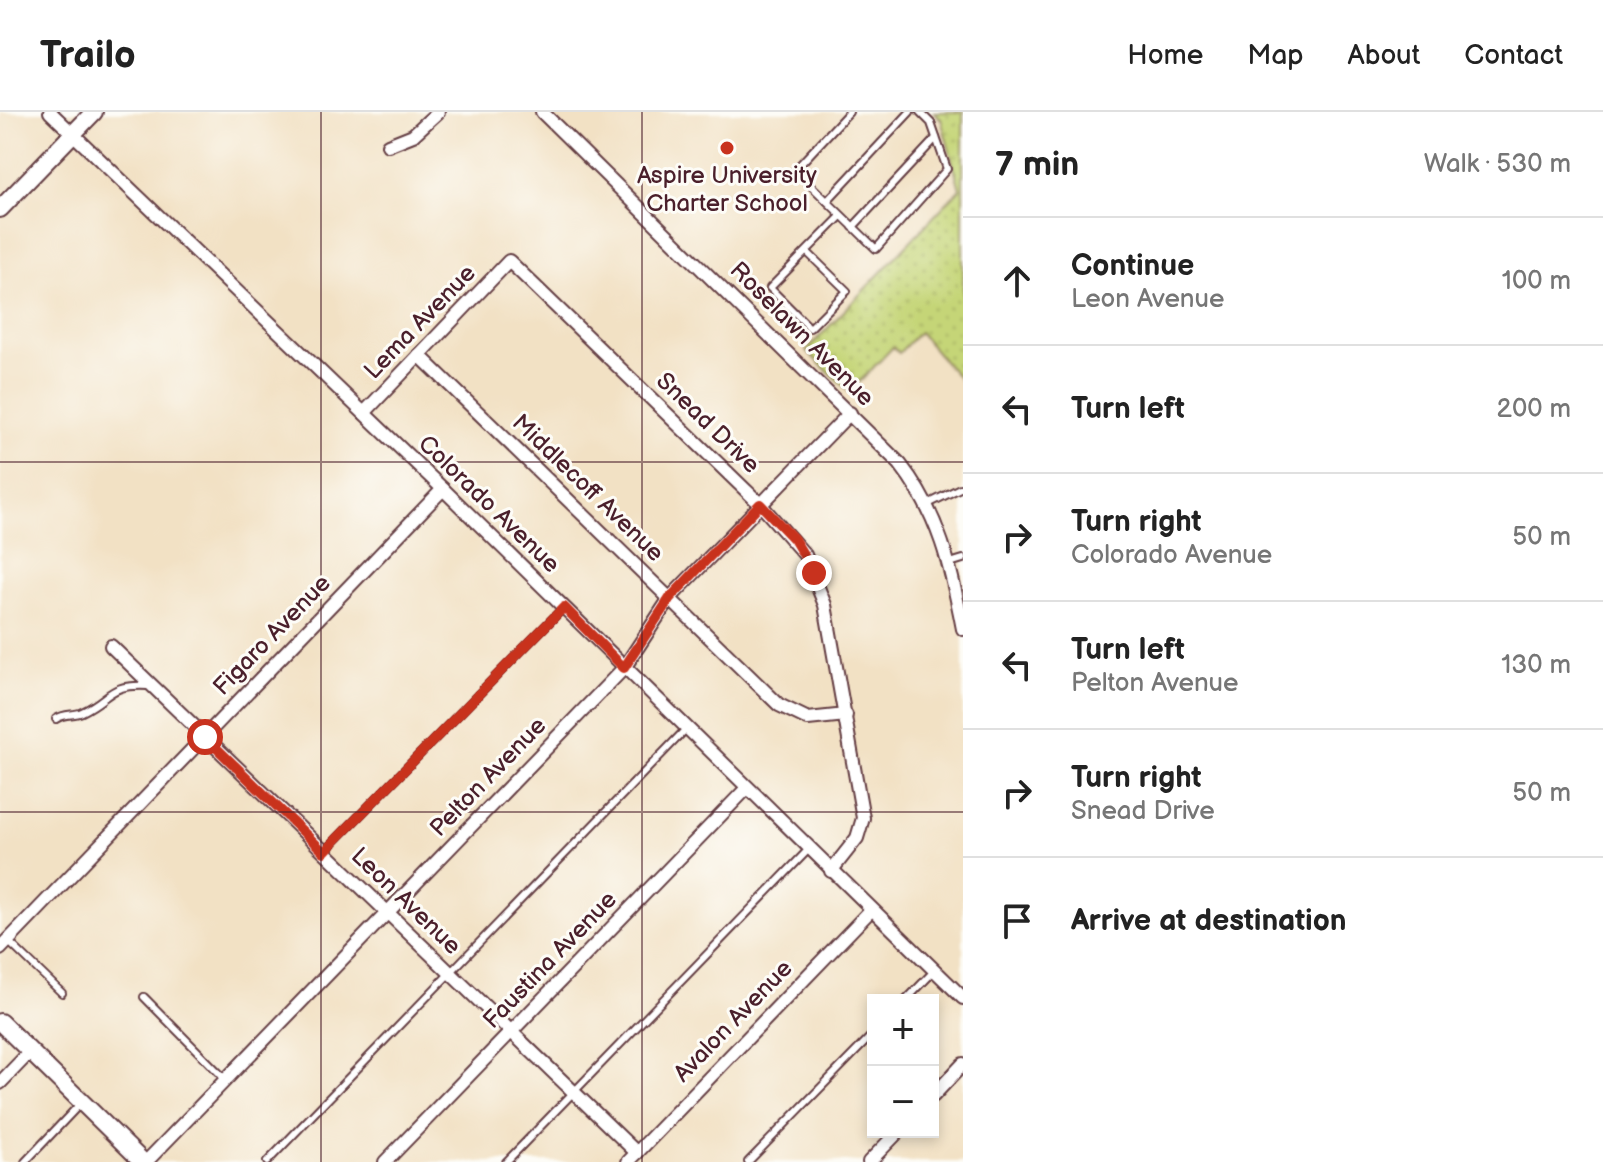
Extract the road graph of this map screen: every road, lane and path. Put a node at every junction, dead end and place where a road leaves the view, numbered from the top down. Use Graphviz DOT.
graph roads {
  1 [pos="50,112"];
  2 [pos="94,112"];
  3 [pos="438,112"];
  4 [pos="542,112"];
  5 [pos="849,112"];
  6 [pos="910,112"];
  7 [pos="920,112"];
  8 [pos="72,134"];
  9 [pos="936,138"];
  10 [pos="388,145"];
  11 [pos="827,201"];
  12 [pos="0,209"];
  13 [pos="841,216"];
  14 [pos="853,227"];
  15 [pos="807,252"];
  16 [pos="509,261"];
  17 [pos="419,355"];
  18 [pos="364,413"];
  19 [pos="850,413"];
  20 [pos="960,488"];
  21 [pos="443,489"];
  22 [pos="760,504"];
  23 [pos="928,504"];
  24 [pos="956,561"];
  25 [pos="670,598"];
  26 [pos="564,607"];
  27 [pos="963,629"];
  28 [pos="111,646"];
  29 [pos="624,668"];
  30 [pos="152,686"];
  31 [pos="846,715"];
  32 [pos="56,719"];
  33 [pos="686,729"];
  34 [pos="205,737"];
  35 [pos="747,788"];
  36 [pos="809,849"];
  37 [pos="324,852"];
  38 [pos="831,871"];
  39 [pos="871,910"];
  40 [pos="386,914"];
  41 [pos="4,945"];
  42 [pos="935,970"];
  43 [pos="449,972"];
  44 [pos="62,993"];
  45 [pos="912,994"];
  46 [pos="144,997"];
  47 [pos="963,998"];
  48 [pos="0,1022"];
  49 [pos="510,1032"];
  50 [pos="867,1040"];
  51 [pos="28,1054"];
  52 [pos="963,1064"];
  53 [pos="225,1079"];
  54 [pos="0,1083"];
  55 [pos="939,1090"];
  56 [pos="573,1092"];
  57 [pos="80,1104"];
  58 [pos="892,1138"];
  59 [pos="633,1157"];
  60 [pos="25,1162"];
  61 [pos="144,1162"];
  62 [pos="267,1162"];
  63 [pos="385,1162"];
  64 [pos="506,1162"];
  65 [pos="748,1162"];
  66 [pos="869,1162"];
  1 -- 8 [label="street, Colorado Avenue"];
  2 -- 8 [label="street"];
  3 -- 10 [label="street"];
  4 -- 19 [label="street, Roselawn Avenue"];
  5 -- 11 [label="lane"];
  6 -- 11 [label="lane"];
  7 -- 9 [label="lane"];
  8 -- 12 [label="street"];
  8 -- 18 [label="street, Colorado Avenue"];
  9 -- 14 [label="lane"];
  9 -- 14 [label="lane"];
  11 -- 13 [label="lane"];
  13 -- 14 [label="lane"];
  13 -- 15 [label="lane"];
  15 -- 15 [label="lane"];
  16 -- 17 [label="street, Lema Avenue"];
  16 -- 22 [label="street, Snead Drive"];
  17 -- 18 [label="street, Lema Avenue"];
  17 -- 25 [label="street, Middlecoff Avenue"];
  18 -- 21 [label="street, Colorado Avenue"];
  19 -- 22 [label="street, Pelton Avenue"];
  19 -- 23 [label="street, Roselawn Avenue"];
  20 -- 23 [label="lane"];
  21 -- 26 [label="street, Colorado Avenue"];
  21 -- 34 [label="street, Figaro Avenue"];
  22 -- 25 [label="street, Pelton Avenue"];
  22 -- 31 [label="street, Snead Drive"];
  23 -- 24 [label="street, Roselawn Avenue"];
  24 -- 27 [label="street, Roselawn Avenue"];
  25 -- 29 [label="street, Pelton Avenue"];
  25 -- 31 [label="street, Middlecoff Avenue"];
  26 -- 29 [label="street, Colorado Avenue"];
  26 -- 37 [label="lane"];
  28 -- 30 [label="street, Leon Avenue"];
  29 -- 33 [label="street, Colorado Avenue"];
  29 -- 40 [label="street, Pelton Avenue"];
  30 -- 32 [label="lane"];
  30 -- 34 [label="street, Leon Avenue"];
  31 -- 38 [label="street, Snead Drive"];
  33 -- 35 [label="street, Colorado Avenue"];
  33 -- 43 [label="lane"];
  34 -- 37 [label="street, Leon Avenue"];
  34 -- 41 [label="street, Figaro Avenue"];
  35 -- 36 [label="street, Colorado Avenue"];
  35 -- 49 [label="street, Faustina Avenue"];
  36 -- 38 [label="street, Colorado Avenue"];
  36 -- 56 [label="lane"];
  37 -- 40 [label="street, Leon Avenue"];
  38 -- 39 [label="street, Colorado Avenue"];
  39 -- 42 [label="street, Colorado Avenue"];
  39 -- 59 [label="street, Avalon Avenue"];
  40 -- 43 [label="street, Leon Avenue"];
  40 -- 53 [label="street, Pelton Avenue"];
  41 -- 44 [label="lane"];
  42 -- 45 [label="lane"];
  42 -- 47 [label="street, Colorado Avenue"];
  43 -- 49 [label="street, Leon Avenue"];
  43 -- 62 [label="lane"];
  46 -- 53 [label="lane"];
  48 -- 51 [label="street"];
  49 -- 56 [label="street, Leon Avenue"];
  49 -- 63 [label="street, Faustina Avenue"];
  50 -- 65 [label="lane"];
  51 -- 54 [label="street"];
  51 -- 57 [label="street"];
  52 -- 55 [label="street"];
  53 -- 61 [label="street, Pelton Avenue"];
  56 -- 59 [label="street, Leon Avenue"];
  56 -- 64 [label="lane"];
  57 -- 60 [label="lane"];
  57 -- 61 [label="street"];
  58 -- 66 [label="street"];
}
